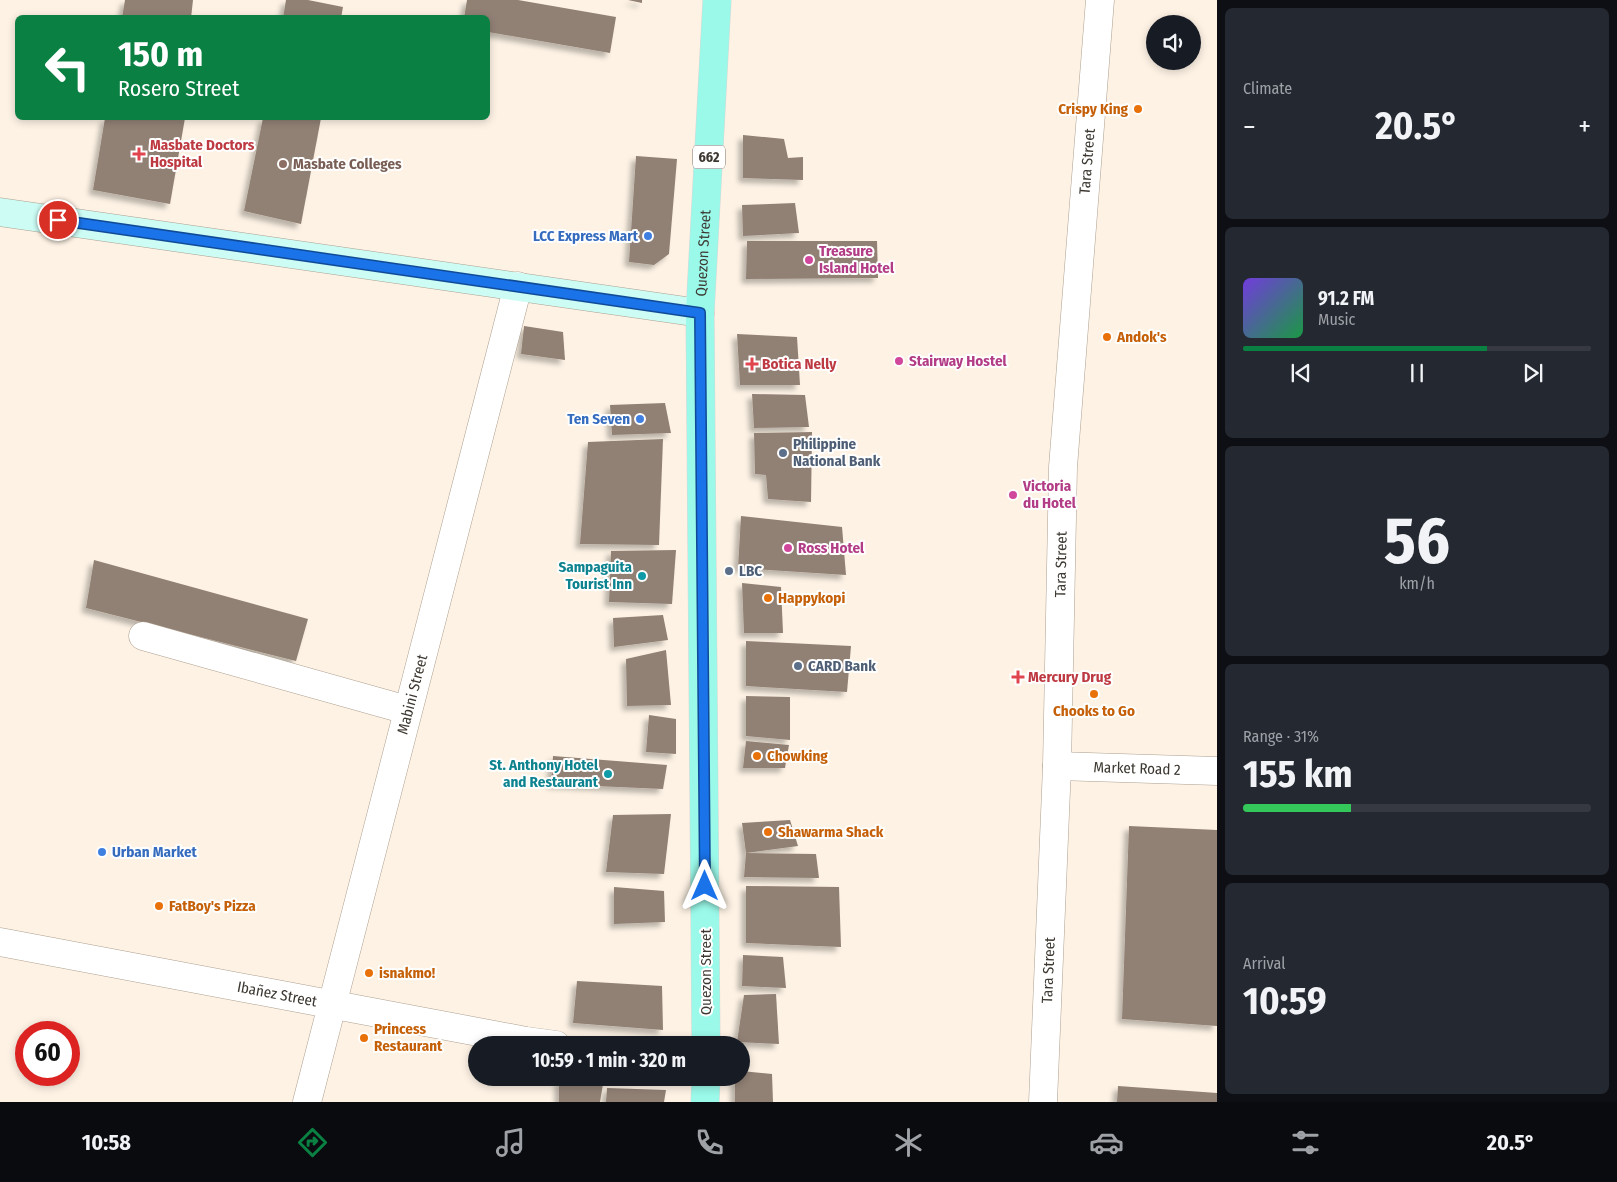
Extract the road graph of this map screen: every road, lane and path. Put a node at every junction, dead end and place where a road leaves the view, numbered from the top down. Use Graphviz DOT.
graph roads {
  1 [pos="717,0"];
  2 [pos="1100,0"];
  3 [pos="0,212"];
  4 [pos="518,286"];
  5 [pos="700,313"];
  6 [pos="143,636"];
  7 [pos="407,710"];
  8 [pos="1057,766"];
  9 [pos="1217,771"];
  10 [pos="0,942"];
  11 [pos="331,1003"];
  12 [pos="500,1036"];
  13 [pos="706,1036"];
  14 [pos="706,1086"];
  15 [pos="307,1102"];
  16 [pos="705,1102"];
  17 [pos="1043,1102"];
  1 -- 5 [label="main road, Quezon Street / 662"];
  2 -- 8 [label="street, Tara Street"];
  3 -- 4 [label="main road"];
  4 -- 5 [label="main road"];
  4 -- 7 [label="street, Mabini Street"];
  5 -- 13 [label="main road, Quezon Street"];
  6 -- 7 [label="street"];
  7 -- 11 [label="street, Mabini Street"];
  8 -- 9 [label="street, Market Road 2"];
  8 -- 17 [label="street, Tara Street"];
  10 -- 11 [label="street, Ibañez Street"];
  11 -- 12 [label="street, Ibañez Street"];
  11 -- 15 [label="street, Mabini Street"];
  14 -- 16 [label="main road"];
}
